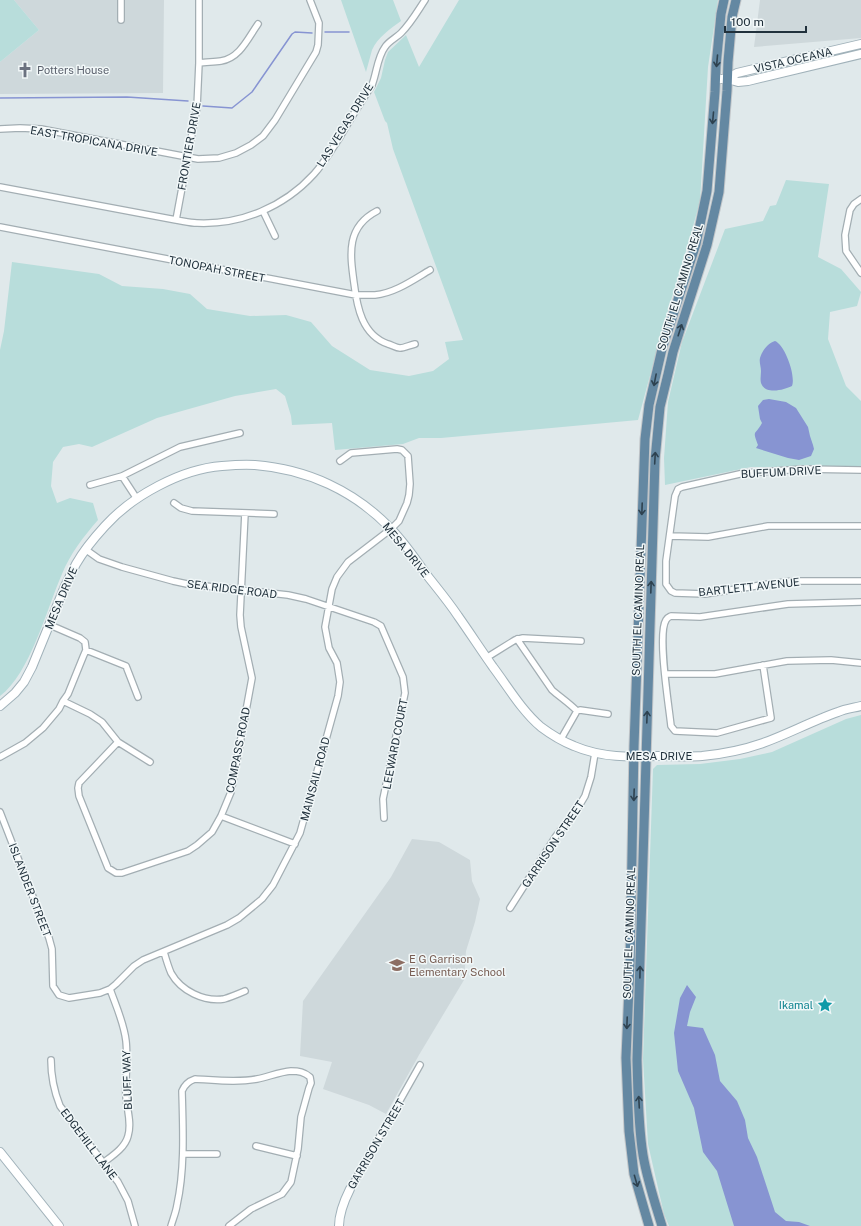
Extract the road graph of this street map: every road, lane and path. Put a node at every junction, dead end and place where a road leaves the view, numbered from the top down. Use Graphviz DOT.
graph roads {
  1 [pos="121,0"];
  2 [pos="199,0"];
  3 [pos="310,0"];
  4 [pos="424,0"];
  5 [pos="724,0"];
  6 [pos="736,0"];
  7 [pos="121,20"];
  8 [pos="258,24"];
  9 [pos="861,44"];
  10 [pos="861,54"];
  11 [pos="199,63"];
  12 [pos="716,79"];
  13 [pos="727,79"];
  14 [pos="0,128"];
  15 [pos="188,158"];
  16 [pos="0,186"];
  17 [pos="861,199"];
  18 [pos="377,210"];
  19 [pos="263,211"];
  20 [pos="176,220"];
  21 [pos="0,228"];
  22 [pos="275,236"];
  23 [pos="430,270"];
  24 [pos="861,273"];
  25 [pos="356,295"];
  26 [pos="415,344"];
  27 [pos="240,433"];
  28 [pos="340,461"];
  29 [pos="861,470"];
  30 [pos="122,476"];
  31 [pos="90,485"];
  32 [pos="137,499"];
  33 [pos="174,503"];
  34 [pos="245,513"];
  35 [pos="274,514"];
  36 [pos="861,526"];
  37 [pos="391,529"];
  38 [pos="670,536"];
  39 [pos="85,549"];
  40 [pos="861,581"];
  41 [pos="241,590"];
  42 [pos="861,602"];
  43 [pos="328,606"];
  44 [pos="50,625"];
  45 [pos="381,626"];
  46 [pos="517,639"];
  47 [pos="582,641"];
  48 [pos="86,650"];
  49 [pos="486,658"];
  50 [pos="861,663"];
  51 [pos="763,666"];
  52 [pos="665,674"];
  53 [pos="138,697"];
  54 [pos="63,701"];
  55 [pos="0,706"];
  56 [pos="861,706"];
  57 [pos="577,711"];
  58 [pos="608,714"];
  59 [pos="561,739"];
  60 [pos="118,742"];
  61 [pos="595,753"];
  62 [pos="634,756"];
  63 [pos="646,756"];
  64 [pos="0,757"];
  65 [pos="150,762"];
  66 [pos="0,812"];
  67 [pos="221,816"];
  68 [pos="384,818"];
  69 [pos="295,844"];
  70 [pos="510,908"];
  71 [pos="164,952"];
  72 [pos="110,989"];
  73 [pos="245,992"];
  74 [pos="51,1060"];
  75 [pos="420,1065"];
  76 [pos="630,1142"];
  77 [pos="256,1146"];
  78 [pos="0,1152"];
  79 [pos="183,1154"];
  80 [pos="217,1154"];
  81 [pos="297,1156"];
  82 [pos="643,1156"];
  83 [pos="103,1163"];
  84 [pos="350,1189"];
  85 [pos="59,1226"];
  86 [pos="135,1226"];
  87 [pos="172,1226"];
  88 [pos="229,1226"];
  89 [pos="339,1226"];
  90 [pos="649,1226"];
  91 [pos="662,1226"];
  1 -- 7 [label="street"];
  2 -- 11 [label="street, FRONTIER DRIVE"];
  3 -- 15 [label="street, EAST TROPICANA DRIVE"];
  4 -- 19 [label="street, LAS VEGAS DRIVE"];
  5 -- 12 [label="main road, SOUTH EL CAMINO REAL, one-way"];
  6 -- 13 [label="main road, SOUTH EL CAMINO REAL"];
  8 -- 11 [label="street"];
  9 -- 13 [label="main road, VISTA OCEANA"];
  10 -- 13 [label="main road, VISTA OCEANA"];
  11 -- 15 [label="street, FRONTIER DRIVE"];
  12 -- 13 [label="main road, VISTA OCEANA"];
  12 -- 62 [label="main road, SOUTH EL CAMINO REAL, one-way"];
  63 -- 13 [label="main road, SOUTH EL CAMINO REAL, one-way"];
  14 -- 15 [label="street, EAST TROPICANA DRIVE"];
  15 -- 20 [label="street, FRONTIER DRIVE"];
  16 -- 20 [label="street, LAS VEGAS DRIVE"];
  17 -- 24 [label="street"];
  18 -- 25 [label="street"];
  19 -- 20 [label="street, LAS VEGAS DRIVE"];
  19 -- 22 [label="street"];
  21 -- 25 [label="street, TONOPAH STREET"];
  23 -- 25 [label="street, TONOPAH STREET"];
  25 -- 26 [label="street"];
  27 -- 30 [label="street"];
  28 -- 37 [label="street, MAINSAIL ROAD"];
  29 -- 38 [label="street, BUFFUM DRIVE"];
  30 -- 31 [label="street"];
  30 -- 32 [label="street"];
  32 -- 37 [label="main road, MESA DRIVE"];
  32 -- 39 [label="main road, MESA DRIVE"];
  33 -- 34 [label="street"];
  34 -- 35 [label="street"];
  34 -- 41 [label="street, COMPASS ROAD"];
  36 -- 38 [label="street"];
  37 -- 43 [label="street, MAINSAIL ROAD"];
  37 -- 49 [label="main road, MESA DRIVE"];
  38 -- 40 [label="street, BARTLETT AVENUE"];
  39 -- 41 [label="street, SEA RIDGE ROAD"];
  39 -- 44 [label="main road, MESA DRIVE"];
  41 -- 43 [label="street, SEA RIDGE ROAD"];
  41 -- 67 [label="street, COMPASS ROAD"];
  42 -- 52 [label="street"];
  43 -- 45 [label="street, SEA RIDGE ROAD"];
  43 -- 69 [label="street, MAINSAIL ROAD"];
  44 -- 48 [label="street"];
  44 -- 55 [label="main road, MESA DRIVE"];
  45 -- 68 [label="street, LEEWARD COURT"];
  46 -- 47 [label="street"];
  46 -- 49 [label="street"];
  46 -- 57 [label="street"];
  48 -- 53 [label="street"];
  48 -- 54 [label="street"];
  49 -- 59 [label="main road, MESA DRIVE"];
  50 -- 51 [label="street"];
  51 -- 52 [label="street"];
  51 -- 52 [label="street"];
  54 -- 60 [label="street"];
  54 -- 64 [label="street"];
  56 -- 63 [label="main road, MESA DRIVE"];
  57 -- 58 [label="street"];
  57 -- 59 [label="street"];
  59 -- 61 [label="main road, MESA DRIVE"];
  60 -- 65 [label="street"];
  60 -- 67 [label="street, COMPASS ROAD"];
  61 -- 62 [label="main road, MESA DRIVE"];
  61 -- 70 [label="street, GARRISON STREET"];
  62 -- 63 [label="main road, MESA DRIVE"];
  62 -- 76 [label="main road, SOUTH EL CAMINO REAL, one-way"];
  82 -- 63 [label="main road, SOUTH EL CAMINO REAL, one-way"];
  66 -- 72 [label="street, ISLANDER STREET"];
  67 -- 69 [label="street"];
  69 -- 71 [label="street, MAINSAIL ROAD"];
  71 -- 72 [label="street, MAINSAIL ROAD"];
  71 -- 73 [label="street"];
  72 -- 83 [label="street, BLUFF WAY"];
  74 -- 83 [label="street, EDGEHILL LANE"];
  75 -- 84 [label="street, GARRISON STREET"];
  76 -- 82 [label="main road"];
  76 -- 90 [label="main road, SOUTH EL CAMINO REAL, one-way"];
  77 -- 81 [label="street"];
  78 -- 85 [label="main road"];
  79 -- 80 [label="street"];
  79 -- 81 [label="street"];
  79 -- 87 [label="street"];
  81 -- 88 [label="street"];
  82 -- 91 [label="main road, SOUTH EL CAMINO REAL"];
  83 -- 86 [label="street, EDGEHILL LANE"];
  84 -- 89 [label="main road, GARRISON STREET"];
}
